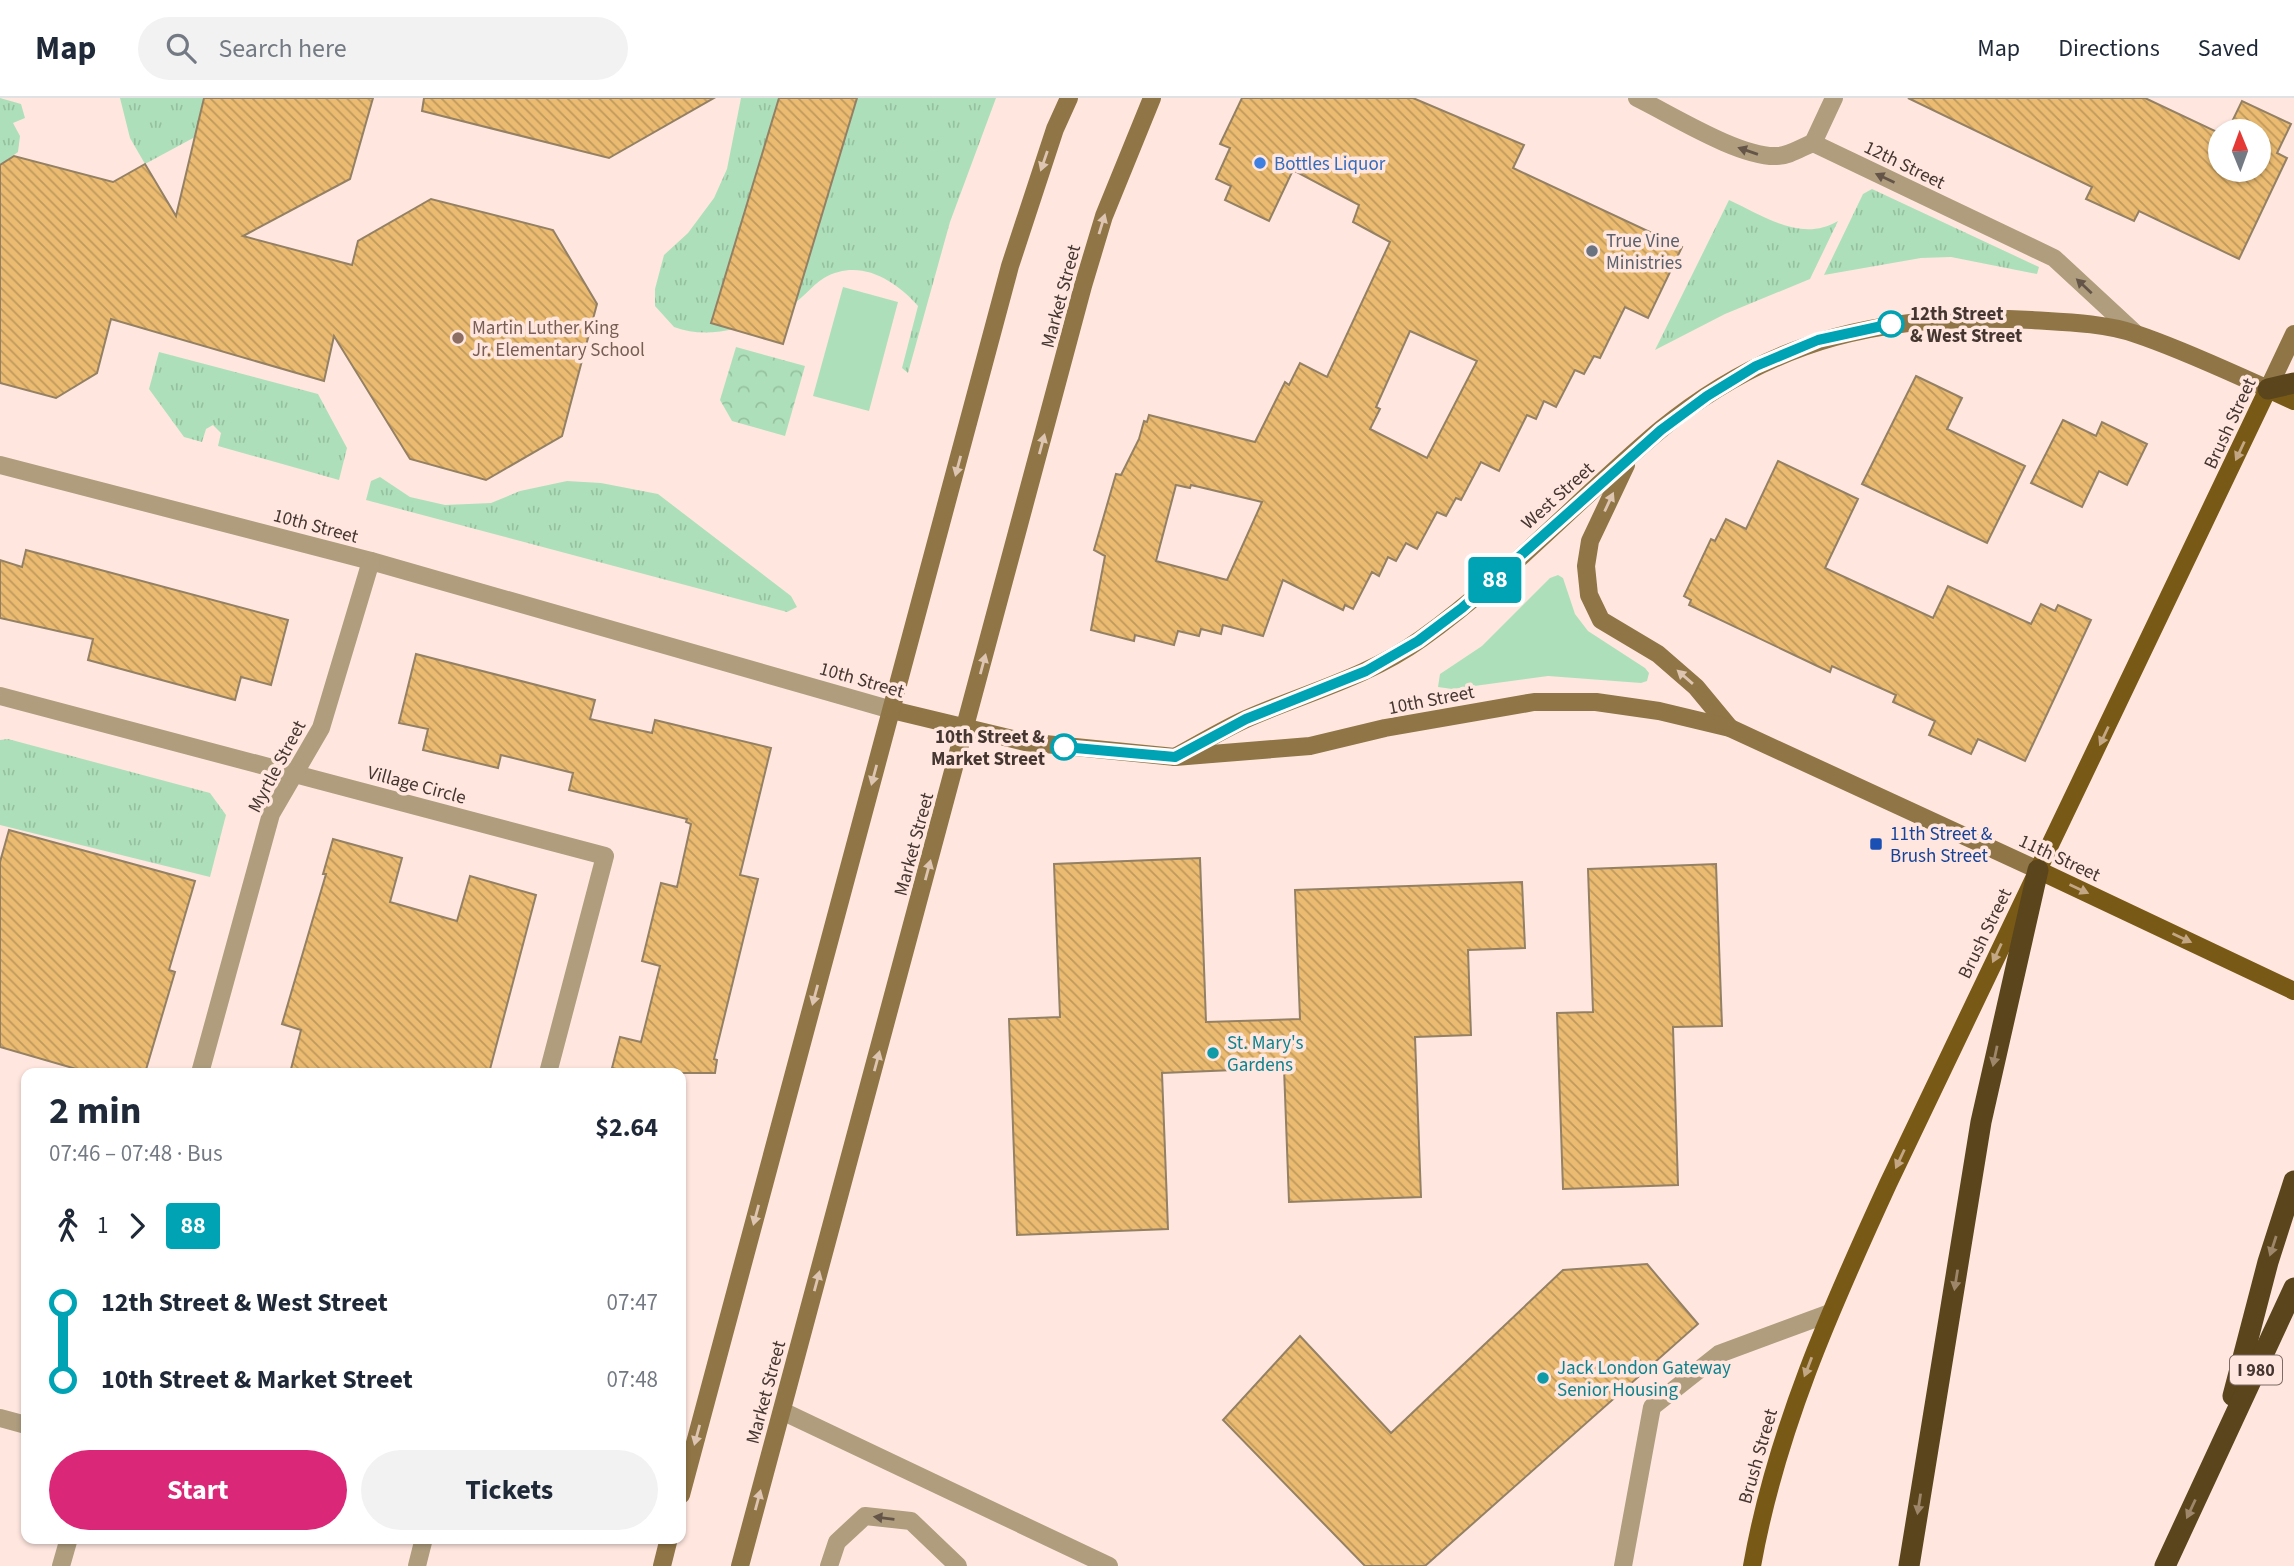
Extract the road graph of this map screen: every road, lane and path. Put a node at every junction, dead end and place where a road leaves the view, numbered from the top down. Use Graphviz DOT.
graph roads {
  1 [pos="1069,98"];
  2 [pos="1152,98"];
  3 [pos="1637,98"];
  4 [pos="1834,98"];
  5 [pos="1813,143"];
  6 [pos="2134,332"];
  7 [pos="2294,334"];
  8 [pos="1818,340"];
  9 [pos="2294,383"];
  10 [pos="2268,389"];
  11 [pos="2294,401"];
  12 [pos="1629,460"];
  13 [pos="0,466"];
  14 [pos="371,561"];
  15 [pos="0,696"];
  16 [pos="892,710"];
  17 [pos="1730,728"];
  18 [pos="966,730"];
  19 [pos="1175,757"];
  20 [pos="296,774"];
  21 [pos="2038,870"];
  22 [pos="2294,991"];
  23 [pos="201,1068"];
  24 [pos="549,1068"];
  25 [pos="2294,1181"];
  26 [pos="2294,1288"];
  27 [pos="1830,1313"];
  28 [pos="782,1411"];
  29 [pos="0,1418"];
  30 [pos="21,1424"];
  31 [pos="2218,1452"];
  32 [pos="686,1476"];
  33 [pos="67,1544"];
  34 [pos="422,1544"];
  35 [pos="668,1544"];
  36 [pos="61,1566"];
  37 [pos="417,1566"];
  38 [pos="662,1566"];
  39 [pos="740,1566"];
  40 [pos="829,1566"];
  41 [pos="958,1566"];
  42 [pos="1109,1566"];
  43 [pos="1623,1566"];
  44 [pos="1752,1566"];
  45 [pos="1909,1566"];
  46 [pos="2165,1566"];
  1 -- 16 [label="main road, one-way"];
  18 -- 2 [label="main road, Market Street, one-way"];
  5 -- 3 [label="street, one-way"];
  4 -- 5 [label="street"];
  6 -- 5 [label="street, 12th Street, one-way"];
  6 -- 8 [label="main road, 12th Street"];
  6 -- 10 [label="main road, 12th Street"];
  7 -- 10 [label="main road, Brush Street"];
  8 -- 12 [label="main road, West Street"];
  9 -- 10 [label="highway"];
  10 -- 11 [label="main road, 12th Street"];
  10 -- 21 [label="main road, Brush Street, one-way"];
  17 -- 12 [label="main road, one-way"];
  12 -- 19 [label="main road, West Street"];
  13 -- 14 [label="street, 10th Street"];
  14 -- 16 [label="street, 10th Street"];
  14 -- 20 [label="street, Myrtle Street"];
  15 -- 20 [label="street, Village Circle"];
  16 -- 18 [label="main road, 10th Street"];
  16 -- 32 [label="main road, one-way"];
  17 -- 19 [label="main road, 10th Street"];
  17 -- 21 [label="main road, 11th Street"];
  18 -- 19 [label="main road, 10th Street"];
  28 -- 18 [label="main road, Market Street, one-way"];
  20 -- 23 [label="street, Myrtle Street"];
  20 -- 24 [label="street, Village Circle"];
  21 -- 22 [label="main road, 11th Street, one-way"];
  21 -- 27 [label="main road, Brush Street, one-way"];
  21 -- 45 [label="highway, one-way"];
  25 -- 31 [label="highway, one-way"];
  26 -- 31 [label="highway, I 980"];
  27 -- 43 [label="street"];
  27 -- 44 [label="main road, Brush Street, one-way"];
  39 -- 28 [label="main road, Market Street, one-way"];
  28 -- 42 [label="street"];
  29 -- 30 [label="street"];
  31 -- 46 [label="highway, I 980, one-way"];
  33 -- 36 [label="street"];
  34 -- 37 [label="street"];
  35 -- 38 [label="main road"];
  41 -- 40 [label="street, one-way"];
}
